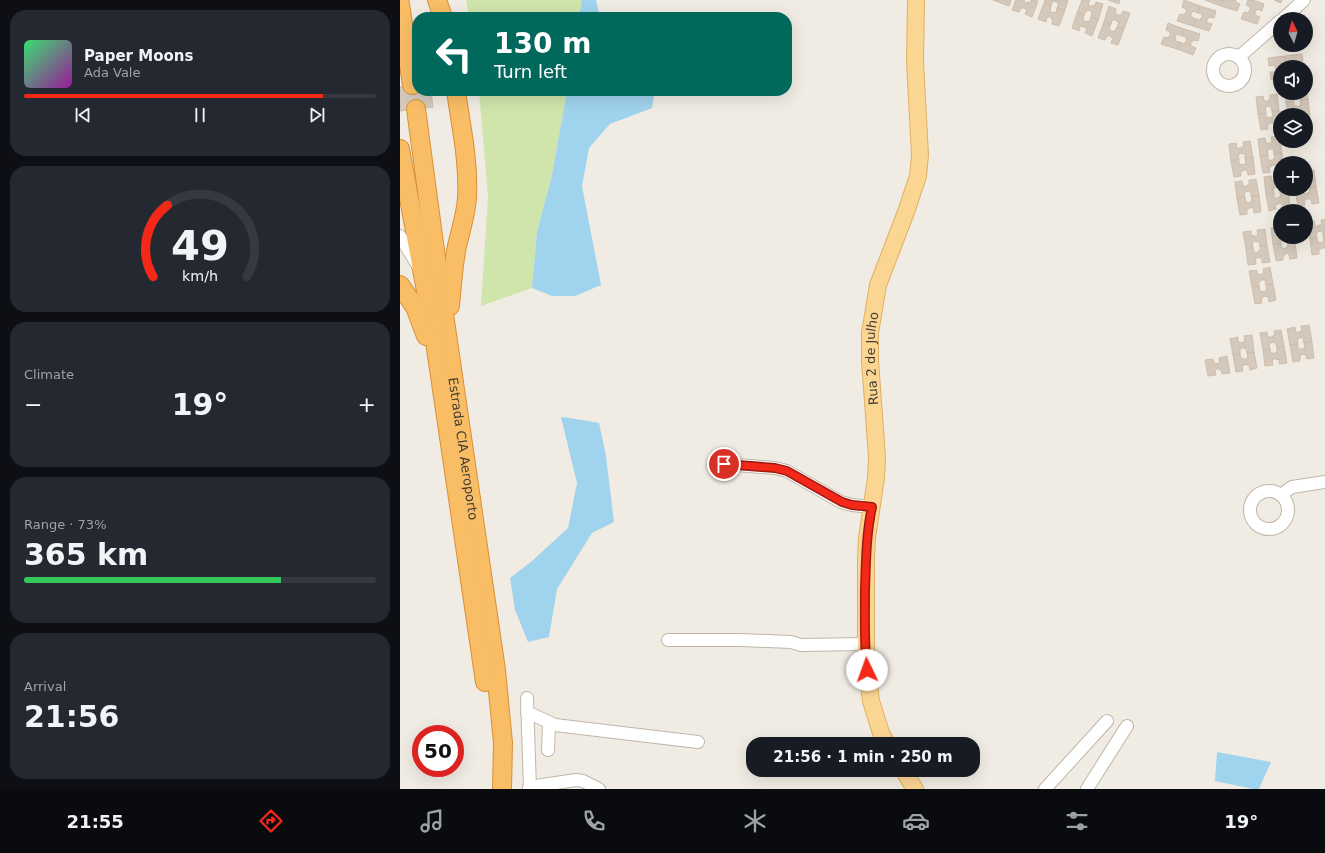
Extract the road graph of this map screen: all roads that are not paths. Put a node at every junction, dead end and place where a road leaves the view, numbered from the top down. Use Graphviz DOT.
graph roads {
  1 [pos="437,0"];
  2 [pos="916,0"];
  3 [pos="1304,0"];
  4 [pos="400,4"];
  5 [pos="441,12"];
  6 [pos="1291,12"];
  7 [pos="1273,27"];
  8 [pos="1239,57"];
  9 [pos="412,85"];
  10 [pos="457,96"];
  11 [pos="416,109"];
  12 [pos="400,149"];
  13 [pos="400,236"];
  14 [pos="423,274"];
  15 [pos="400,285"];
  16 [pos="448,337"];
  17 [pos="442,387"];
  18 [pos="724,464"];
  19 [pos="1325,482"];
  20 [pos="1281,495"];
  21 [pos="872,507"];
  22 [pos="668,640"];
  23 [pos="865,644"];
  24 [pos="527,698"];
  25 [pos="528,712"];
  26 [pos="1107,721"];
  27 [pos="501,722"];
  28 [pos="550,724"];
  29 [pos="1127,726"];
  30 [pos="883,737"];
  31 [pos="698,742"];
  32 [pos="548,750"];
  33 [pos="907,777"];
  34 [pos="530,788"];
  35 [pos="490,789"];
  36 [pos="502,789"];
  37 [pos="512,789"];
  38 [pos="599,789"];
  39 [pos="915,789"];
  40 [pos="1045,789"];
  41 [pos="1087,789"];
  1 -- 5 [label="highway"];
  2 -- 21 [label="main road, Rua 2 de Julho"];
  3 -- 6 [label="street"];
  4 -- 9 [label="highway"];
  7 -- 8 [label="street"];
  10 -- 16 [label="highway"];
  11 -- 16 [label="highway, Estrada CIA Aeroporto"];
  12 -- 14 [label="highway, Estrada CIA Aeroporto"];
  13 -- 14 [label="street"];
  14 -- 17 [label="highway, Estrada CIA Aeroporto"];
  15 -- 17 [label="highway"];
  16 -- 27 [label="highway, Estrada CIA Aeroporto"];
  17 -- 35 [label="highway, Estrada CIA Aeroporto"];
  18 -- 21 [label="street"];
  19 -- 20 [label="street"];
  21 -- 23 [label="main road, Rua 2 de Julho"];
  22 -- 23 [label="street"];
  23 -- 30 [label="main road, Rua 2 de Julho"];
  24 -- 25 [label="street"];
  25 -- 28 [label="street"];
  25 -- 34 [label="street"];
  26 -- 40 [label="street"];
  27 -- 36 [label="highway, Estrada CIA Aeroporto"];
  27 -- 37 [label="highway"];
  28 -- 31 [label="street"];
  28 -- 32 [label="street"];
  29 -- 41 [label="street"];
  33 -- 39 [label="main road"];
  34 -- 38 [label="street"];
}
